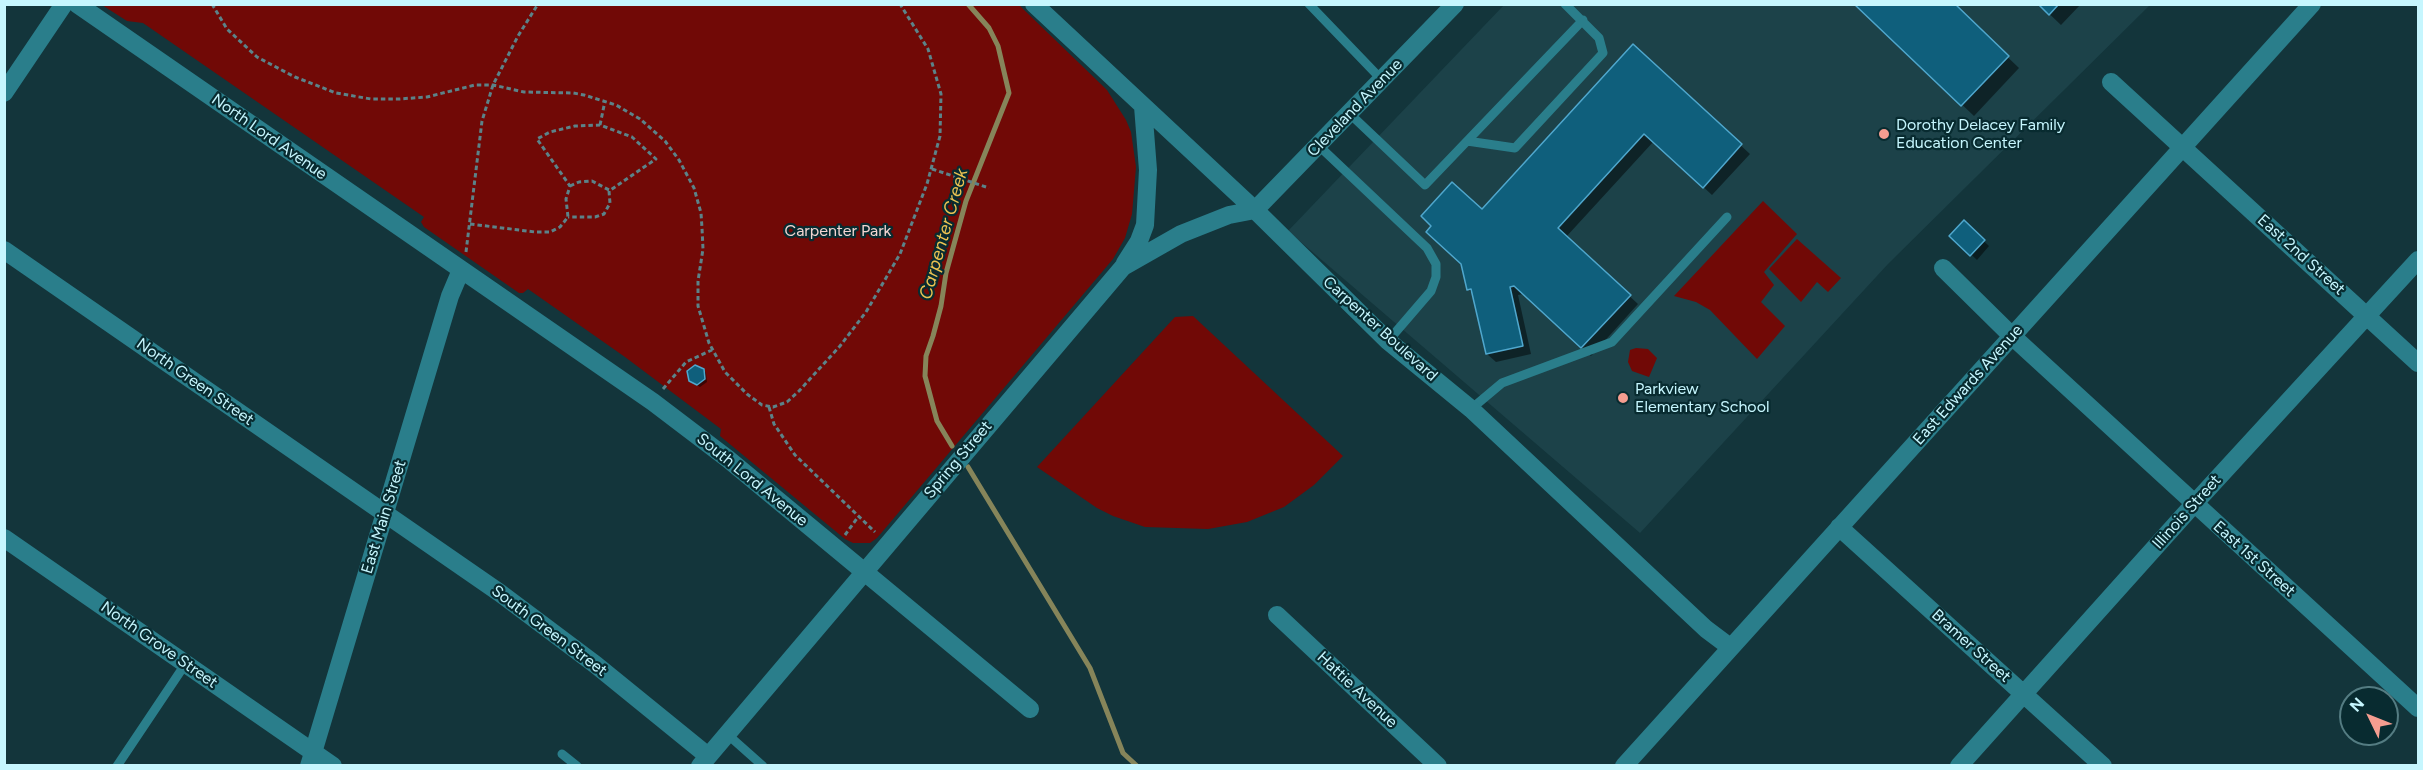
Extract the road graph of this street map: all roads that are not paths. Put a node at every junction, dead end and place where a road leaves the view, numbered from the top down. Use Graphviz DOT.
graph roads {
  1 [pos="64,4"];
  2 [pos="77,4"];
  3 [pos="1034,4"];
  4 [pos="1309,4"];
  5 [pos="1455,4"];
  6 [pos="1565,4"];
  7 [pos="2312,4"];
  8 [pos="1582,20"];
  9 [pos="1382,80"];
  10 [pos="2111,82"];
  11 [pos="4,93"];
  12 [pos="1143,106"];
  13 [pos="1350,114"];
  14 [pos="1467,141"];
  15 [pos="1319,146"];
  16 [pos="2182,147"];
  17 [pos="1255,210"];
  18 [pos="1727,217"];
  19 [pos="4,250"];
  20 [pos="2418,260"];
  21 [pos="1123,267"];
  22 [pos="1943,268"];
  23 [pos="461,270"];
  24 [pos="2367,316"];
  25 [pos="2012,336"];
  26 [pos="1389,341"];
  27 [pos="2418,363"];
  28 [pos="1471,409"];
  29 [pos="2194,504"];
  30 [pos="386,513"];
  31 [pos="1839,527"];
  32 [pos="4,538"];
  33 [pos="863,572"];
  34 [pos="1277,615"];
  35 [pos="1730,647"];
  36 [pos="186,663"];
  37 [pos="2024,693"];
  38 [pos="2418,708"];
  39 [pos="1030,709"];
  40 [pos="726,734"];
  41 [pos="562,754"];
  42 [pos="311,759"];
  43 [pos="704,761"];
  44 [pos="117,765"];
  45 [pos="333,765"];
  46 [pos="577,765"];
  47 [pos="763,765"];
  48 [pos="1438,765"];
  49 [pos="1624,765"];
  50 [pos="1959,765"];
  51 [pos="2103,765"];
  1 -- 11 [label="street"];
  2 -- 23 [label="street, North Lord Avenue"];
  3 -- 12 [label="street, Carpenter Boulevard"];
  4 -- 9 [label="lane"];
  5 -- 9 [label="street, Cleveland Avenue"];
  6 -- 8 [label="lane"];
  7 -- 16 [label="street, East Edwards Avenue"];
  8 -- 14 [label="lane"];
  8 -- 14 [label="lane"];
  9 -- 13 [label="street, Cleveland Avenue"];
  10 -- 16 [label="street, East 2nd Street"];
  12 -- 17 [label="street, Carpenter Boulevard"];
  12 -- 21 [label="street"];
  13 -- 14 [label="lane"];
  13 -- 15 [label="street, Cleveland Avenue"];
  15 -- 17 [label="street, Cleveland Avenue"];
  15 -- 26 [label="lane"];
  16 -- 24 [label="street, East 2nd Street"];
  16 -- 25 [label="street, East Edwards Avenue"];
  17 -- 21 [label="street, Spring Street"];
  17 -- 26 [label="street, Carpenter Boulevard"];
  18 -- 28 [label="lane"];
  19 -- 30 [label="street, North Green Street"];
  20 -- 24 [label="street, Illinois Street"];
  21 -- 33 [label="street, Spring Street"];
  22 -- 25 [label="street, East 1st Street"];
  23 -- 30 [label="street, East Main Street"];
  23 -- 33 [label="street, South Lord Avenue"];
  24 -- 27 [label="street, East 2nd Street"];
  24 -- 29 [label="street, Illinois Street"];
  25 -- 29 [label="street, East 1st Street"];
  25 -- 31 [label="street, East Edwards Avenue"];
  26 -- 28 [label="street, Carpenter Boulevard"];
  28 -- 35 [label="street, Carpenter Boulevard"];
  29 -- 37 [label="street, Illinois Street"];
  29 -- 38 [label="street, East 1st Street"];
  30 -- 42 [label="street, East Main Street"];
  30 -- 43 [label="street, South Green Street"];
  31 -- 35 [label="street, East Edwards Avenue"];
  31 -- 37 [label="street, Bramer Street"];
  32 -- 36 [label="street, North Grove Street"];
  33 -- 39 [label="street, South Lord Avenue"];
  33 -- 40 [label="street, Spring Street"];
  34 -- 48 [label="street, Hattie Avenue"];
  35 -- 49 [label="street, East Edwards Avenue"];
  36 -- 42 [label="street, North Grove Street"];
  36 -- 44 [label="lane"];
  37 -- 50 [label="street, Illinois Street"];
  37 -- 51 [label="street, Bramer Street"];
  40 -- 43 [label="street, Spring Street"];
  40 -- 47 [label="lane"];
  41 -- 46 [label="lane"];
  42 -- 45 [label="street, North Grove Street"];
}
